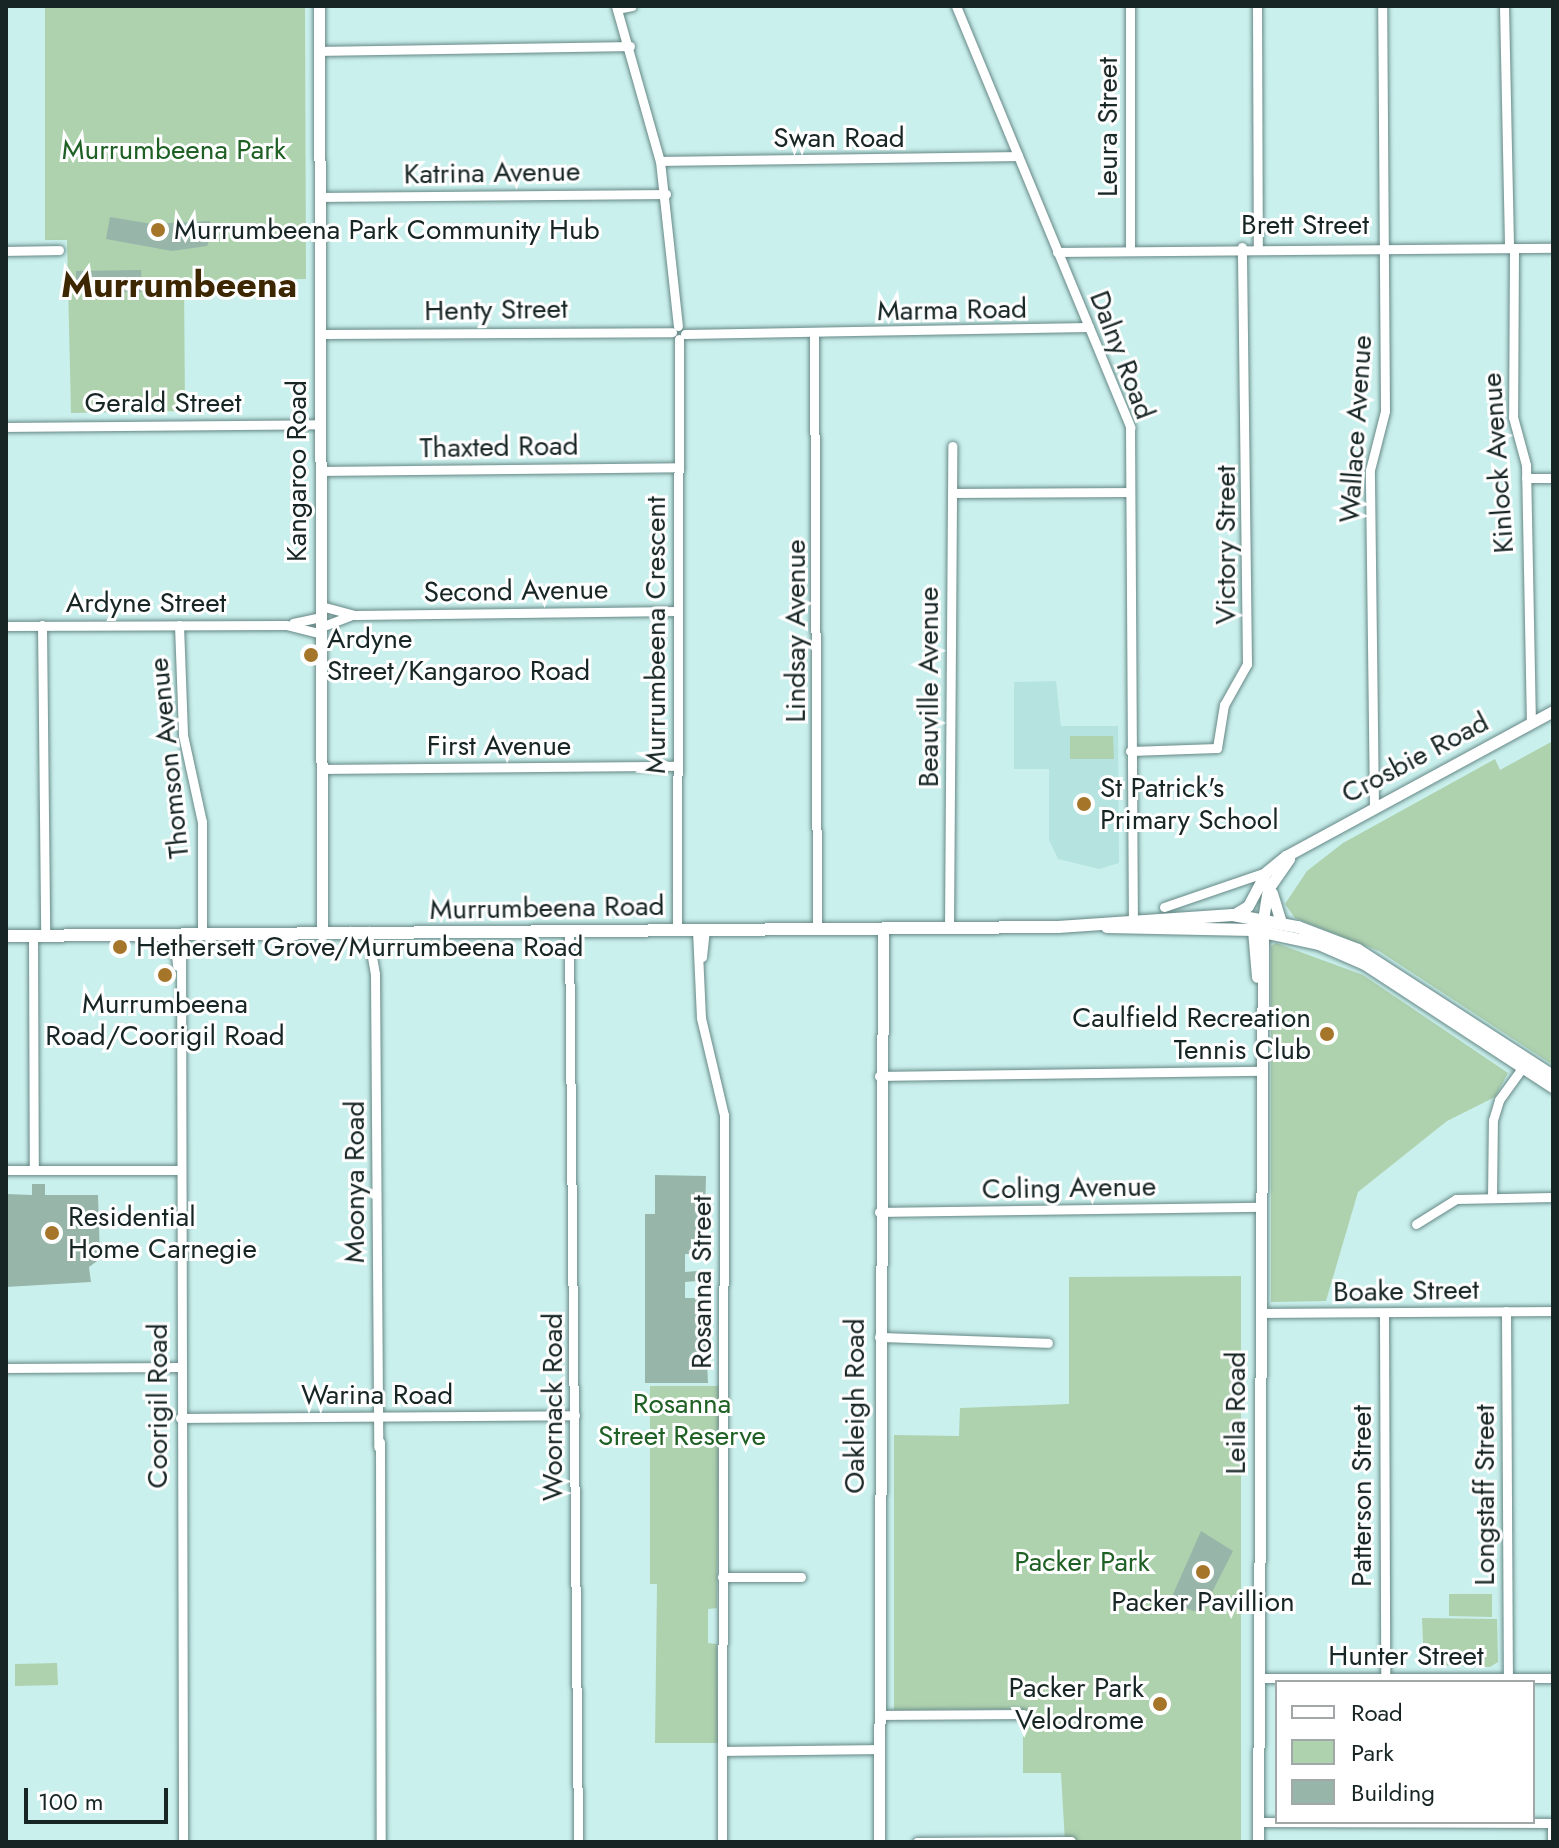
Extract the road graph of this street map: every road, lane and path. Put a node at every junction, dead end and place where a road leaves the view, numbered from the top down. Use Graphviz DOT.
graph roads {
  1 [pos="319,6"];
  2 [pos="632,6"];
  3 [pos="956,6"];
  4 [pos="1130,6"];
  5 [pos="1257,6"];
  6 [pos="1382,6"];
  7 [pos="1504,6"];
  8 [pos="617,8"];
  9 [pos="630,46"];
  10 [pos="319,51"];
  11 [pos="1018,156"];
  12 [pos="660,161"];
  13 [pos="666,194"];
  14 [pos="320,197"];
  15 [pos="1242,247"];
  16 [pos="1258,247"];
  17 [pos="1382,247"];
  18 [pos="1130,248"];
  19 [pos="1512,248"];
  20 [pos="1553,248"];
  21 [pos="59,250"];
  22 [pos="6,251"];
  23 [pos="1057,252"];
  24 [pos="1089,327"];
  25 [pos="678,333"];
  26 [pos="320,334"];
  27 [pos="814,334"];
  28 [pos="321,424"];
  29 [pos="6,427"];
  30 [pos="952,446"];
  31 [pos="678,467"];
  32 [pos="321,471"];
  33 [pos="1526,478"];
  34 [pos="1553,478"];
  35 [pos="1130,492"];
  36 [pos="952,493"];
  37 [pos="678,611"];
  38 [pos="355,615"];
  39 [pos="321,621"];
  40 [pos="42,625"];
  41 [pos="179,625"];
  42 [pos="286,625"];
  43 [pos="6,626"];
  44 [pos="1553,711"];
  45 [pos="1531,723"];
  46 [pos="1130,751"];
  47 [pos="677,766"];
  48 [pos="322,769"];
  49 [pos="1374,808"];
  50 [pos="1270,874"];
  51 [pos="1164,907"];
  52 [pos="1233,915"];
  53 [pos="1281,923"];
  54 [pos="1130,924"];
  55 [pos="1260,925"];
  56 [pos="879,928"];
  57 [pos="949,928"];
  58 [pos="817,929"];
  59 [pos="701,930"];
  60 [pos="677,931"];
  61 [pos="572,932"];
  62 [pos="374,934"];
  63 [pos="202,935"];
  64 [pos="322,935"];
  65 [pos="6,936"];
  66 [pos="39,936"];
  67 [pos="177,936"];
  68 [pos="1525,1065"];
  69 [pos="1259,1071"];
  70 [pos="879,1076"];
  71 [pos="1553,1076"];
  72 [pos="1553,1087"];
  73 [pos="6,1170"];
  74 [pos="34,1170"];
  75 [pos="178,1170"];
  76 [pos="1492,1197"];
  77 [pos="1553,1197"];
  78 [pos="1259,1207"];
  79 [pos="879,1212"];
  80 [pos="1416,1224"];
  81 [pos="1506,1311"];
  82 [pos="1553,1311"];
  83 [pos="1260,1313"];
  84 [pos="1384,1314"];
  85 [pos="879,1337"];
  86 [pos="1048,1343"];
  87 [pos="180,1367"];
  88 [pos="6,1368"];
  89 [pos="575,1415"];
  90 [pos="378,1417"];
  91 [pos="180,1418"];
  92 [pos="722,1577"];
  93 [pos="801,1577"];
  94 [pos="1385,1677"];
  95 [pos="1260,1678"];
  96 [pos="1508,1678"];
  97 [pos="1553,1678"];
  98 [pos="1023,1714"];
  99 [pos="879,1715"];
  100 [pos="879,1749"];
  101 [pos="723,1751"];
  102 [pos="1259,1822"];
  103 [pos="1275,1822"];
  104 [pos="1553,1823"];
  105 [pos="1071,1841"];
  106 [pos="183,1842"];
  107 [pos="381,1842"];
  108 [pos="578,1842"];
  109 [pos="722,1842"];
  110 [pos="879,1842"];
  111 [pos="917,1842"];
  112 [pos="1258,1842"];
  113 [pos="1552,1842"];
  1 -- 10 [label="street, Kangaroo Road"];
  2 -- 8 [label="street"];
  3 -- 11 [label="street, Dalny Road"];
  4 -- 18 [label="street, Leura Street"];
  5 -- 16 [label="street"];
  6 -- 17 [label="street, Wallace Avenue"];
  7 -- 19 [label="street, Kinlock Avenue"];
  8 -- 9 [label="street, Murrumbeena Crescent"];
  9 -- 10 [label="street"];
  9 -- 12 [label="street, Murrumbeena Crescent"];
  10 -- 14 [label="street, Kangaroo Road"];
  11 -- 12 [label="street, Swan Road"];
  11 -- 23 [label="street, Dalny Road"];
  12 -- 13 [label="street, Murrumbeena Crescent"];
  13 -- 14 [label="street, Katrina Avenue"];
  13 -- 25 [label="street, Murrumbeena Crescent"];
  14 -- 26 [label="street, Kangaroo Road"];
  15 -- 16 [label="street, Brett Street"];
  15 -- 18 [label="street, Brett Street"];
  15 -- 46 [label="street, Victory Street"];
  16 -- 17 [label="street, Brett Street"];
  17 -- 19 [label="street, Brett Street"];
  17 -- 49 [label="street, Wallace Avenue"];
  18 -- 23 [label="street, Brett Street"];
  19 -- 20 [label="street, Brett Street"];
  19 -- 33 [label="street, Kinlock Avenue"];
  21 -- 22 [label="street"];
  23 -- 24 [label="street, Dalny Road"];
  24 -- 27 [label="street, Marma Road"];
  24 -- 35 [label="street, Dalny Road"];
  25 -- 26 [label="street, Henty Street"];
  25 -- 27 [label="street, Henty Street"];
  25 -- 31 [label="street, Murrumbeena Crescent"];
  26 -- 28 [label="street, Kangaroo Road"];
  27 -- 58 [label="street, Lindsay Avenue"];
  28 -- 29 [label="street, Gerald Street"];
  28 -- 32 [label="street, Kangaroo Road"];
  30 -- 36 [label="street, Beauville Avenue"];
  31 -- 32 [label="street, Thaxted Road"];
  31 -- 37 [label="street, Murrumbeena Crescent"];
  32 -- 39 [label="street, Kangaroo Road"];
  33 -- 34 [label="street"];
  33 -- 45 [label="street, Kinlock Avenue"];
  35 -- 36 [label="street"];
  35 -- 46 [label="street, Dalny Road"];
  36 -- 57 [label="street, Beauville Avenue"];
  37 -- 38 [label="street, Second Avenue"];
  37 -- 47 [label="street, Murrumbeena Crescent"];
  38 -- 39 [label="street, Second Avenue"];
  38 -- 39 [label="street, Second Avenue"];
  39 -- 42 [label="street, Ardyne Street"];
  39 -- 42 [label="street, Ardyne Street"];
  39 -- 48 [label="street, Kangaroo Road"];
  40 -- 41 [label="street, Ardyne Street"];
  40 -- 43 [label="street, Ardyne Street"];
  40 -- 66 [label="street"];
  41 -- 42 [label="street, Ardyne Street"];
  41 -- 63 [label="street, Thomson Avenue"];
  44 -- 45 [label="street, Crosbie Road"];
  45 -- 49 [label="street, Crosbie Road"];
  46 -- 54 [label="street, Dalny Road"];
  47 -- 48 [label="street, First Avenue"];
  47 -- 60 [label="street, Murrumbeena Crescent"];
  48 -- 64 [label="street, Kangaroo Road"];
  49 -- 50 [label="street, Crosbie Road"];
  50 -- 51 [label="street, Crosbie Road"];
  50 -- 52 [label="street"];
  50 -- 53 [label="street"];
  50 -- 55 [label="street, Leila Road"];
  52 -- 54 [label="main road, Murrumbeena Road"];
  52 -- 55 [label="main road, Murrumbeena Road"];
  53 -- 55 [label="main road, Murrumbeena Road"];
  53 -- 68 [label="main road, Murrumbeena Road"];
  54 -- 55 [label="main road, Murrumbeena Road"];
  54 -- 57 [label="main road, Murrumbeena Road"];
  55 -- 68 [label="main road, Murrumbeena Road"];
  55 -- 69 [label="street, Leila Road"];
  56 -- 57 [label="main road, Murrumbeena Road"];
  56 -- 58 [label="main road, Murrumbeena Road"];
  56 -- 70 [label="street, Oakleigh Road"];
  58 -- 59 [label="main road, Murrumbeena Road"];
  59 -- 60 [label="main road, Murrumbeena Road"];
  59 -- 92 [label="street, Rosanna Street"];
  60 -- 61 [label="main road, Murrumbeena Road"];
  61 -- 62 [label="main road, Murrumbeena Road"];
  61 -- 89 [label="street, Woornack Road"];
  62 -- 64 [label="main road, Murrumbeena Road"];
  62 -- 90 [label="street, Moonya Road"];
  63 -- 64 [label="main road, Murrumbeena Road"];
  63 -- 67 [label="main road, Murrumbeena Road"];
  65 -- 66 [label="main road, Murrumbeena Road"];
  66 -- 67 [label="main road, Murrumbeena Road"];
  66 -- 74 [label="street"];
  67 -- 75 [label="street, Coorigil Road"];
  68 -- 71 [label="main road, Murrumbeena Road"];
  68 -- 72 [label="main road, Murrumbeena Road"];
  68 -- 76 [label="street"];
  69 -- 70 [label="street"];
  69 -- 78 [label="street, Leila Road"];
  70 -- 79 [label="street, Oakleigh Road"];
  73 -- 74 [label="street"];
  74 -- 75 [label="street"];
  75 -- 87 [label="street, Coorigil Road"];
  76 -- 77 [label="street"];
  76 -- 80 [label="street"];
  78 -- 79 [label="street, Coling Avenue"];
  78 -- 83 [label="street, Leila Road"];
  79 -- 85 [label="street, Oakleigh Road"];
  81 -- 82 [label="street, Boake Street"];
  81 -- 84 [label="street, Boake Street"];
  81 -- 96 [label="street, Longstaff Street"];
  83 -- 84 [label="street, Boake Street"];
  83 -- 95 [label="street, Leila Road"];
  84 -- 94 [label="street, Patterson Street"];
  85 -- 86 [label="street"];
  85 -- 99 [label="street, Oakleigh Road"];
  87 -- 88 [label="street"];
  87 -- 91 [label="street, Coorigil Road"];
  89 -- 90 [label="street, Warina Road"];
  89 -- 108 [label="street, Woornack Road"];
  90 -- 91 [label="street, Warina Road"];
  90 -- 107 [label="street, Moonya Road"];
  91 -- 106 [label="street, Coorigil Road"];
  92 -- 93 [label="street"];
  92 -- 101 [label="street, Rosanna Street"];
  94 -- 95 [label="street, Hunter Street"];
  94 -- 96 [label="street, Hunter Street"];
  95 -- 102 [label="street, Leila Road"];
  96 -- 97 [label="street, Hunter Street"];
  98 -- 99 [label="street"];
  99 -- 100 [label="street, Oakleigh Road"];
  100 -- 101 [label="street"];
  100 -- 110 [label="street, Oakleigh Road"];
  101 -- 109 [label="street, Rosanna Street"];
  102 -- 103 [label="street"];
  102 -- 112 [label="street, Leila Road"];
  104 -- 113 [label="street"];
  105 -- 111 [label="street"];
}
